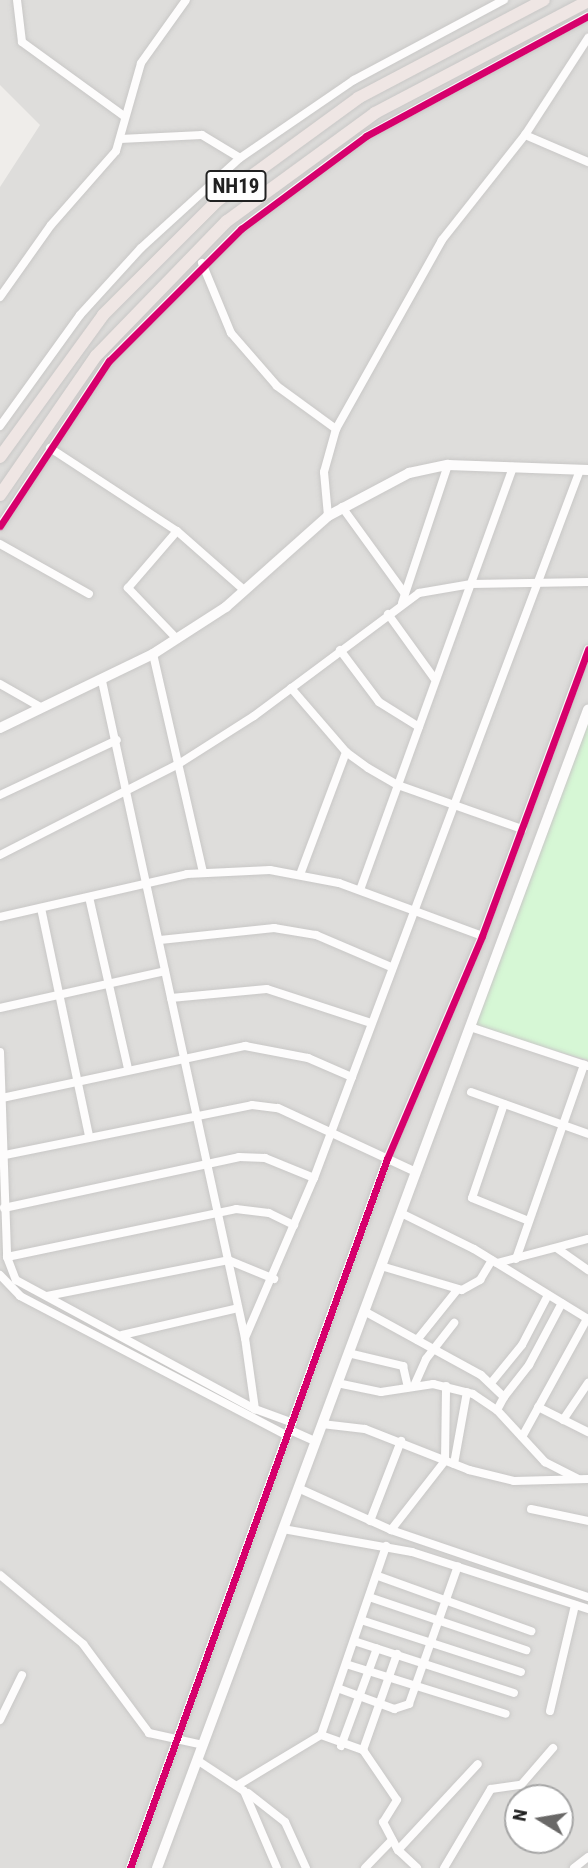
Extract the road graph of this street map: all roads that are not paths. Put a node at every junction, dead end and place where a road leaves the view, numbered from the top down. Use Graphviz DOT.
graph roads {
  1 [pos="17,0"];
  2 [pos="186,0"];
  3 [pos="504,0"];
  4 [pos="544,0"];
  5 [pos="588,1"];
  6 [pos="588,16"];
  7 [pos="588,38"];
  8 [pos="124,116"];
  9 [pos="525,135"];
  10 [pos="120,139"];
  11 [pos="240,158"];
  12 [pos="588,162"];
  13 [pos="202,264"];
  14 [pos="0,297"];
  15 [pos="0,426"];
  16 [pos="336,429"];
  17 [pos="50,448"];
  18 [pos="0,457"];
  19 [pos="448,465"];
  20 [pos="513,467"];
  21 [pos="584,470"];
  22 [pos="0,495"];
  23 [pos="342,507"];
  24 [pos="328,516"];
  25 [pos="0,526"];
  26 [pos="177,531"];
  27 [pos="0,544"];
  28 [pos="588,582"];
  29 [pos="471,584"];
  30 [pos="536,584"];
  31 [pos="244,590"];
  32 [pos="89,594"];
  33 [pos="403,598"];
  34 [pos="388,614"];
  35 [pos="177,639"];
  36 [pos="588,649"];
  37 [pos="340,650"];
  38 [pos="153,654"];
  39 [pos="434,678"];
  40 [pos="102,681"];
  41 [pos="0,684"];
  42 [pos="291,688"];
  43 [pos="42,708"];
  44 [pos="588,710"];
  45 [pos="419,727"];
  46 [pos="0,728"];
  47 [pos="117,740"];
  48 [pos="346,752"];
  49 [pos="177,765"];
  50 [pos="398,785"];
  51 [pos="128,792"];
  52 [pos="0,795"];
  53 [pos="452,806"];
  54 [pos="522,829"];
  55 [pos="0,855"];
  56 [pos="203,872"];
  57 [pos="301,872"];
  58 [pos="149,884"];
  59 [pos="360,890"];
  60 [pos="89,897"];
  61 [pos="41,908"];
  62 [pos="410,911"];
  63 [pos="0,917"];
  64 [pos="482,936"];
  65 [pos="160,940"];
  66 [pos="391,967"];
  67 [pos="165,971"];
  68 [pos="108,983"];
  69 [pos="57,996"];
  70 [pos="171,998"];
  71 [pos="0,1008"];
  72 [pos="371,1023"];
  73 [pos="470,1027"];
  74 [pos="0,1052"];
  75 [pos="183,1055"];
  76 [pos="586,1065"];
  77 [pos="128,1068"];
  78 [pos="352,1077"];
  79 [pos="75,1081"];
  80 [pos="471,1092"];
  81 [pos="2,1098"];
  82 [pos="504,1104"];
  83 [pos="196,1112"];
  84 [pos="562,1124"];
  85 [pos="330,1133"];
  86 [pos="588,1133"];
  87 [pos="89,1135"];
  88 [pos="1,1156"];
  89 [pos="387,1159"];
  90 [pos="207,1161"];
  91 [pos="416,1172"];
  92 [pos="314,1178"];
  93 [pos="4,1208"];
  94 [pos="216,1212"];
  95 [pos="401,1213"];
  96 [pos="529,1221"];
  97 [pos="294,1225"];
  98 [pos="588,1239"];
  99 [pos="558,1249"];
  100 [pos="516,1259"];
  101 [pos="228,1260"];
  102 [pos="5,1262"];
  103 [pos="495,1262"];
  104 [pos="381,1266"];
  105 [pos="588,1270"];
  106 [pos="0,1275"];
  107 [pos="274,1279"];
  108 [pos="458,1289"];
  109 [pos="548,1294"];
  110 [pos="47,1296"];
  111 [pos="562,1303"];
  112 [pos="238,1308"];
  113 [pos="364,1311"];
  114 [pos="587,1319"];
  115 [pos="454,1322"];
  116 [pos="122,1335"];
  117 [pos="245,1338"];
  118 [pos="417,1340"];
  119 [pos="434,1347"];
  120 [pos="348,1353"];
  121 [pos="337,1382"];
  122 [pos="491,1383"];
  123 [pos="588,1383"];
  124 [pos="446,1386"];
  125 [pos="411,1387"];
  126 [pos="467,1392"];
  127 [pos="504,1397"];
  128 [pos="538,1407"];
  129 [pos="256,1409"];
  130 [pos="497,1410"];
  131 [pos="563,1420"];
  132 [pos="322,1424"];
  133 [pos="290,1430"];
  134 [pos="588,1432"];
  135 [pos="522,1437"];
  136 [pos="315,1441"];
  137 [pos="401,1441"];
  138 [pos="445,1461"];
  139 [pos="454,1464"];
  140 [pos="577,1478"];
  141 [pos="588,1479"];
  142 [pos="298,1489"];
  143 [pos="531,1509"];
  144 [pos="370,1521"];
  145 [pos="588,1521"];
  146 [pos="283,1530"];
  147 [pos="391,1530"];
  148 [pos="386,1545"];
  149 [pos="458,1566"];
  150 [pos="0,1575"];
  151 [pos="378,1576"];
  152 [pos="588,1596"];
  153 [pos="372,1598"];
  154 [pos="442,1600"];
  155 [pos="575,1605"];
  156 [pos="588,1609"];
  157 [pos="436,1620"];
  158 [pos="364,1621"];
  159 [pos="531,1631"];
  160 [pos="357,1642"];
  161 [pos="430,1643"];
  162 [pos="377,1647"];
  163 [pos="526,1650"];
  164 [pos="397,1654"];
  165 [pos="424,1664"];
  166 [pos="349,1665"];
  167 [pos="522,1672"];
  168 [pos="368,1673"];
  169 [pos="22,1675"];
  170 [pos="387,1680"];
  171 [pos="417,1688"];
  172 [pos="340,1689"];
  173 [pos="514,1693"];
  174 [pos="360,1696"];
  175 [pos="379,1704"];
  176 [pos="550,1711"];
  177 [pos="506,1714"];
  178 [pos="0,1720"];
  179 [pos="321,1735"];
  180 [pos="174,1743"];
  181 [pos="203,1745"];
  182 [pos="341,1746"];
  183 [pos="553,1748"];
  184 [pos="363,1750"];
  185 [pos="197,1760"];
  186 [pos="478,1764"];
  187 [pos="241,1788"];
  188 [pos="393,1840"];
  189 [pos="398,1850"];
  190 [pos="588,1857"];
  191 [pos="130,1868"];
  192 [pos="157,1868"];
  193 [pos="277,1868"];
  194 [pos="306,1868"];
  195 [pos="365,1868"];
  196 [pos="417,1868"];
  197 [pos="444,1868"];
  198 [pos="574,1868"];
  1 -- 8 [label="street"];
  2 -- 8 [label="street"];
  3 -- 11 [label="street"];
  4 -- 18 [label="highway, NH19"];
  5 -- 22 [label="highway, NH19"];
  6 -- 13 [label="street"];
  7 -- 9 [label="street"];
  8 -- 10 [label="street"];
  9 -- 12 [label="street"];
  9 -- 16 [label="street"];
  10 -- 11 [label="street"];
  10 -- 14 [label="street"];
  11 -- 15 [label="street"];
  13 -- 16 [label="street"];
  13 -- 17 [label="street"];
  16 -- 24 [label="street"];
  17 -- 25 [label="street"];
  17 -- 26 [label="street"];
  19 -- 20 [label="street"];
  19 -- 23 [label="street"];
  19 -- 33 [label="street"];
  20 -- 21 [label="street"];
  20 -- 29 [label="street"];
  21 -- 30 [label="street"];
  23 -- 24 [label="street"];
  23 -- 33 [label="street"];
  24 -- 31 [label="street"];
  26 -- 31 [label="street"];
  26 -- 35 [label="street"];
  27 -- 32 [label="street"];
  28 -- 30 [label="street"];
  29 -- 30 [label="street"];
  29 -- 33 [label="street"];
  29 -- 39 [label="street"];
  30 -- 53 [label="street"];
  31 -- 35 [label="street"];
  33 -- 34 [label="street"];
  34 -- 37 [label="street"];
  34 -- 39 [label="street"];
  35 -- 38 [label="street"];
  36 -- 54 [label="street"];
  37 -- 42 [label="street"];
  37 -- 45 [label="street"];
  38 -- 40 [label="street"];
  38 -- 49 [label="street"];
  39 -- 45 [label="street"];
  40 -- 43 [label="street"];
  40 -- 47 [label="street"];
  41 -- 43 [label="street"];
  42 -- 48 [label="street"];
  42 -- 49 [label="street"];
  43 -- 46 [label="street"];
  44 -- 73 [label="street"];
  45 -- 50 [label="street"];
  47 -- 51 [label="street"];
  47 -- 52 [label="street"];
  48 -- 50 [label="street"];
  48 -- 57 [label="street"];
  49 -- 51 [label="street"];
  49 -- 56 [label="street"];
  50 -- 53 [label="street"];
  50 -- 59 [label="street"];
  51 -- 55 [label="street"];
  51 -- 58 [label="street"];
  53 -- 54 [label="street"];
  53 -- 62 [label="street"];
  54 -- 64 [label="street"];
  56 -- 57 [label="street"];
  56 -- 58 [label="street"];
  57 -- 59 [label="street"];
  58 -- 60 [label="street"];
  58 -- 65 [label="street"];
  59 -- 62 [label="street"];
  60 -- 61 [label="street"];
  60 -- 68 [label="street"];
  61 -- 63 [label="street"];
  61 -- 69 [label="street"];
  62 -- 64 [label="street"];
  62 -- 66 [label="street"];
  64 -- 89 [label="street"];
  65 -- 66 [label="street"];
  65 -- 67 [label="street"];
  66 -- 72 [label="street"];
  67 -- 68 [label="street"];
  67 -- 70 [label="street"];
  68 -- 69 [label="street"];
  68 -- 77 [label="street"];
  69 -- 71 [label="street"];
  69 -- 79 [label="street"];
  70 -- 72 [label="street"];
  70 -- 75 [label="street"];
  72 -- 78 [label="street"];
  73 -- 76 [label="street"];
  73 -- 91 [label="street"];
  74 -- 81 [label="street"];
  75 -- 77 [label="street"];
  75 -- 78 [label="street"];
  75 -- 83 [label="street"];
  76 -- 84 [label="street"];
  77 -- 79 [label="street"];
  78 -- 85 [label="street"];
  79 -- 81 [label="street"];
  79 -- 87 [label="street"];
  80 -- 82 [label="street"];
  81 -- 88 [label="street"];
  82 -- 84 [label="street"];
  82 -- 96 [label="street"];
  83 -- 85 [label="street"];
  83 -- 87 [label="street"];
  83 -- 90 [label="street"];
  84 -- 86 [label="street"];
  84 -- 96 [label="street"];
  85 -- 89 [label="street"];
  85 -- 92 [label="street"];
  87 -- 88 [label="street"];
  88 -- 93 [label="street"];
  89 -- 91 [label="street"];
  89 -- 133 [label="street"];
  90 -- 92 [label="street"];
  90 -- 93 [label="street"];
  90 -- 94 [label="street"];
  91 -- 95 [label="street"];
  92 -- 97 [label="street"];
  93 -- 102 [label="street"];
  94 -- 97 [label="street"];
  94 -- 101 [label="street"];
  94 -- 102 [label="street"];
  95 -- 103 [label="street"];
  95 -- 104 [label="street"];
  96 -- 100 [label="street"];
  97 -- 107 [label="street"];
  98 -- 99 [label="street"];
  99 -- 100 [label="street"];
  99 -- 105 [label="street"];
  100 -- 103 [label="street"];
  101 -- 107 [label="street"];
  101 -- 110 [label="street"];
  101 -- 112 [label="street"];
  102 -- 110 [label="street"];
  103 -- 108 [label="street"];
  103 -- 109 [label="street"];
  104 -- 108 [label="street"];
  104 -- 113 [label="street"];
  106 -- 133 [label="street"];
  107 -- 117 [label="street"];
  108 -- 118 [label="street"];
  109 -- 111 [label="street"];
  109 -- 122 [label="street"];
  110 -- 116 [label="street"];
  111 -- 114 [label="street"];
  111 -- 127 [label="street"];
  112 -- 116 [label="street"];
  112 -- 117 [label="street"];
  113 -- 118 [label="street"];
  113 -- 120 [label="street"];
  114 -- 128 [label="street"];
  115 -- 119 [label="street"];
  116 -- 129 [label="street"];
  117 -- 129 [label="street"];
  118 -- 119 [label="street"];
  119 -- 122 [label="street"];
  119 -- 125 [label="street"];
  120 -- 121 [label="street"];
  120 -- 125 [label="street"];
  121 -- 125 [label="street"];
  121 -- 132 [label="street"];
  122 -- 127 [label="street"];
  123 -- 131 [label="street"];
  124 -- 125 [label="street"];
  124 -- 126 [label="street"];
  124 -- 138 [label="street"];
  126 -- 130 [label="street"];
  126 -- 139 [label="street"];
  127 -- 130 [label="street"];
  128 -- 131 [label="street"];
  128 -- 135 [label="street"];
  129 -- 133 [label="street"];
  130 -- 135 [label="street"];
  131 -- 134 [label="street"];
  132 -- 136 [label="street"];
  132 -- 137 [label="street"];
  133 -- 136 [label="street"];
  133 -- 180 [label="street"];
  135 -- 140 [label="street"];
  136 -- 142 [label="street"];
  137 -- 138 [label="street"];
  137 -- 144 [label="street"];
  138 -- 139 [label="street"];
  138 -- 147 [label="street"];
  139 -- 140 [label="street"];
  140 -- 141 [label="street"];
  142 -- 144 [label="street"];
  142 -- 146 [label="street"];
  143 -- 145 [label="street"];
  144 -- 147 [label="street"];
  146 -- 148 [label="street"];
  146 -- 181 [label="street"];
  147 -- 152 [label="street"];
  148 -- 149 [label="street"];
  148 -- 151 [label="street"];
  149 -- 154 [label="street"];
  149 -- 155 [label="street"];
  150 -- 180 [label="street"];
  151 -- 153 [label="street"];
  151 -- 154 [label="street"];
  153 -- 157 [label="street"];
  153 -- 158 [label="street"];
  154 -- 157 [label="street"];
  154 -- 159 [label="street"];
  155 -- 156 [label="street"];
  155 -- 176 [label="street"];
  157 -- 161 [label="street"];
  157 -- 163 [label="street"];
  158 -- 160 [label="street"];
  158 -- 161 [label="street"];
  160 -- 162 [label="street"];
  160 -- 166 [label="street"];
  161 -- 165 [label="street"];
  161 -- 167 [label="street"];
  162 -- 164 [label="street"];
  162 -- 168 [label="street"];
  164 -- 165 [label="street"];
  164 -- 170 [label="street"];
  165 -- 171 [label="street"];
  165 -- 173 [label="street"];
  166 -- 168 [label="street"];
  166 -- 172 [label="street"];
  168 -- 170 [label="street"];
  168 -- 174 [label="street"];
  169 -- 178 [label="street"];
  170 -- 171 [label="street"];
  170 -- 175 [label="street"];
  171 -- 175 [label="street"];
  171 -- 177 [label="street"];
  172 -- 174 [label="street"];
  172 -- 179 [label="street"];
  174 -- 175 [label="street"];
  174 -- 182 [label="street"];
  175 -- 184 [label="street"];
  179 -- 182 [label="street"];
  179 -- 187 [label="street"];
  180 -- 181 [label="street"];
  180 -- 191 [label="street"];
  181 -- 185 [label="street"];
  182 -- 184 [label="street"];
  183 -- 197 [label="street"];
  184 -- 188 [label="street"];
  185 -- 187 [label="street"];
  185 -- 192 [label="street"];
  186 -- 189 [label="street"];
  187 -- 193 [label="street"];
  187 -- 194 [label="street"];
  188 -- 189 [label="street"];
  188 -- 195 [label="street"];
  189 -- 196 [label="street"];
  190 -- 198 [label="street"];
}
